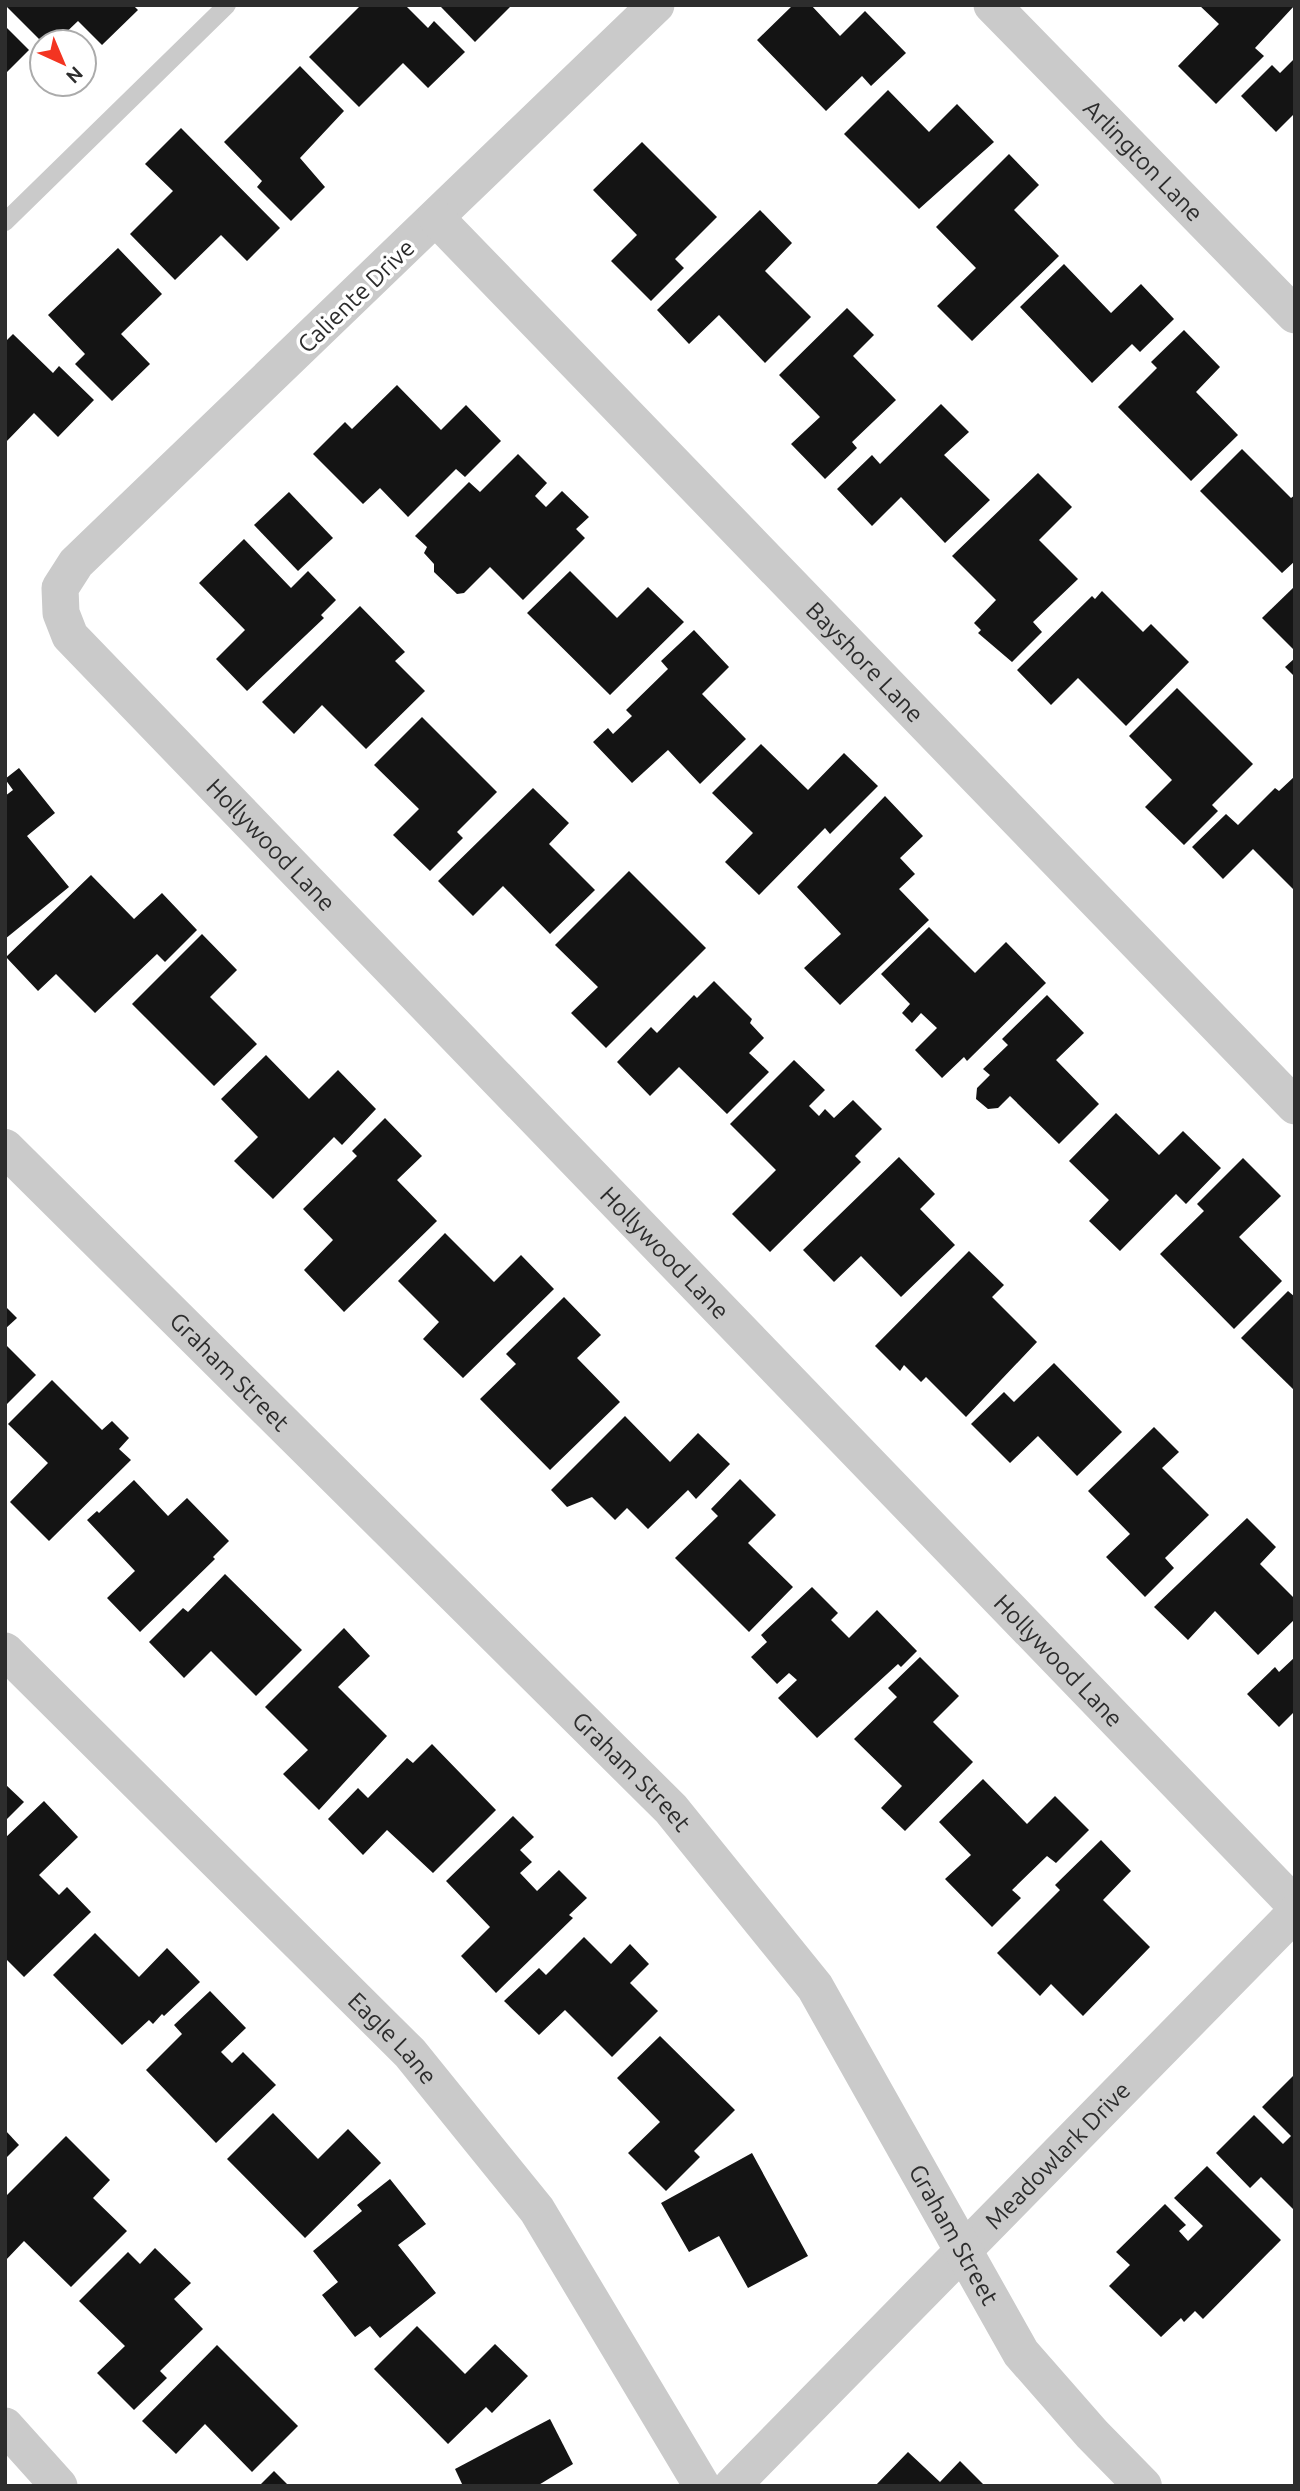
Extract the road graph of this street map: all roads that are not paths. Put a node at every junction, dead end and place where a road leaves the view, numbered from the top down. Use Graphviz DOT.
graph roads {
  1 [pos="227,5"];
  2 [pos="656,5"];
  3 [pos="992,5"];
  4 [pos="436,219"];
  5 [pos="5,222"];
  6 [pos="1295,315"];
  7 [pos="60,587"];
  8 [pos="1295,1106"];
  9 [pos="5,1148"];
  10 [pos="5,1651"];
  11 [pos="1295,1906"];
  12 [pos="1295,1913"];
  13 [pos="965,2250"];
  14 [pos="5,2426"];
  15 [pos="59,2486"];
  16 [pos="702,2486"];
  17 [pos="732,2486"];
  18 [pos="1143,2486"];
  1 -- 5 [label="lane"];
  2 -- 4 [label="street, Caliente Drive"];
  3 -- 6 [label="street, Arlington Lane"];
  4 -- 7 [label="street, Caliente Drive"];
  4 -- 8 [label="street, Bayshore Lane"];
  7 -- 11 [label="street, Hollywood Lane"];
  9 -- 13 [label="street, Graham Street"];
  10 -- 16 [label="street, Eagle Lane"];
  12 -- 13 [label="street, Meadowlark Drive"];
  13 -- 17 [label="street, Meadowlark Drive"];
  13 -- 18 [label="street, Graham Street"];
  14 -- 15 [label="street"];
}
